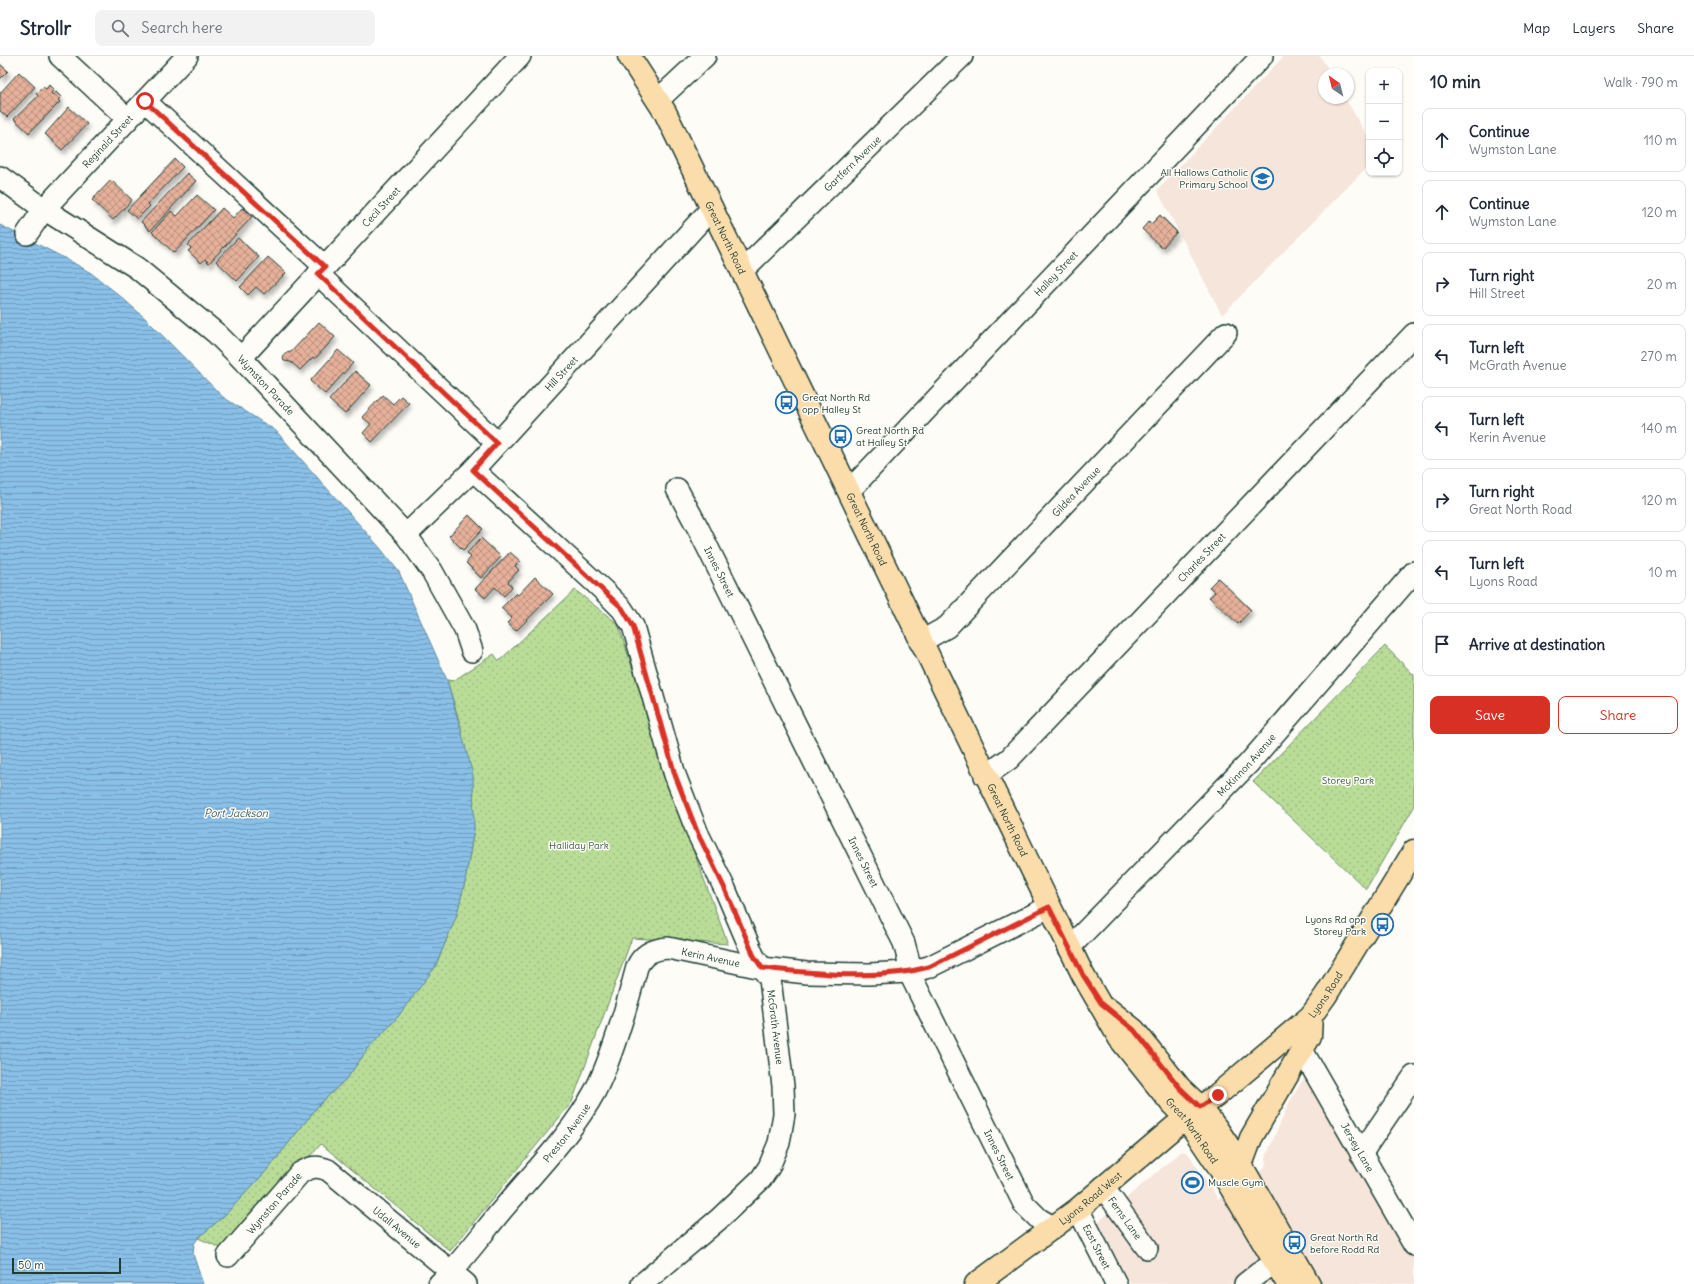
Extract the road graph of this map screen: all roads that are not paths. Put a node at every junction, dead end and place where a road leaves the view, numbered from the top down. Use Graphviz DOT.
graph roads {
  1 [pos="60,56"];
  2 [pos="187,56"];
  3 [pos="520,56"];
  4 [pos="629,56"];
  5 [pos="705,56"];
  6 [pos="962,56"];
  7 [pos="1262,56"];
  8 [pos="659,99"];
  9 [pos="145,101"];
  10 [pos="128,119"];
  11 [pos="0,177"];
  12 [pos="712,208"];
  13 [pos="44,209"];
  14 [pos="27,234"];
  15 [pos="321,271"];
  16 [pos="742,271"];
  17 [pos="1226,333"];
  18 [pos="1414,334"];
  19 [pos="242,358"];
  20 [pos="497,443"];
  21 [pos="473,470"];
  22 [pos="677,488"];
  23 [pos="849,491"];
  24 [pos="406,535"];
  25 [pos="1414,572"];
  26 [pos="920,642"];
  27 [pos="472,651"];
  28 [pos="985,776"];
  29 [pos="1414,851"];
  30 [pos="1049,907"];
  31 [pos="1069,948"];
  32 [pos="646,954"];
  33 [pos="762,968"];
  34 [pos="910,972"];
  35 [pos="1311,1016"];
  36 [pos="1302,1050"];
  37 [pos="1414,1076"];
  38 [pos="1193,1113"];
  39 [pos="1361,1154"];
  40 [pos="1241,1165"];
  41 [pos="328,1170"];
  42 [pos="1103,1188"];
  43 [pos="1078,1209"];
  44 [pos="1054,1227"];
  45 [pos="1414,1245"];
  46 [pos="1147,1248"];
  47 [pos="228,1256"];
  48 [pos="1284,1258"];
  49 [pos="452,1280"];
  50 [pos="642,1284"];
  51 [pos="976,1284"];
  52 [pos="1116,1284"];
  53 [pos="1245,1284"];
  54 [pos="1288,1284"];
  55 [pos="1309,1284"];
  1 -- 10 [label="street"];
  2 -- 9 [label="street, Reginald Street"];
  3 -- 15 [label="street, Cecil Street"];
  4 -- 8 [label="main road, Great North Road"];
  5 -- 8 [label="street"];
  6 -- 16 [label="street, Gartfern Avenue"];
  7 -- 23 [label="street, Halley Street"];
  8 -- 12 [label="main road, Great North Road"];
  9 -- 10 [label="street, Reginald Street"];
  9 -- 15 [label="street"];
  10 -- 13 [label="street, Reginald Street"];
  11 -- 13 [label="street, Wymston Parade"];
  12 -- 16 [label="main road, Great North Road"];
  12 -- 20 [label="street, Hill Street"];
  13 -- 14 [label="street, Reginald Street"];
  13 -- 19 [label="street, Wymston Parade"];
  15 -- 19 [label="street, Cecil Street"];
  15 -- 20 [label="street"];
  16 -- 23 [label="main road, Great North Road"];
  17 -- 26 [label="street, Gildea Avenue"];
  18 -- 28 [label="street, Charles Street"];
  19 -- 24 [label="street, Wymston Parade"];
  20 -- 21 [label="street, Hill Street"];
  21 -- 24 [label="street, Hill Street"];
  21 -- 33 [label="street, McGrath Avenue"];
  22 -- 34 [label="street, Innes Street"];
  23 -- 26 [label="main road, Great North Road"];
  24 -- 27 [label="street, Wymston Parade"];
  25 -- 31 [label="street, McKinnon Avenue"];
  26 -- 28 [label="main road, Great North Road"];
  28 -- 30 [label="main road, Great North Road"];
  29 -- 35 [label="main road, Lyons Road"];
  30 -- 31 [label="main road, Great North Road"];
  30 -- 34 [label="street, Kerin Avenue"];
  31 -- 38 [label="main road, Great North Road"];
  32 -- 33 [label="street, Kerin Avenue"];
  32 -- 49 [label="street, Preston Avenue"];
  33 -- 34 [label="street, Kerin Avenue"];
  33 -- 50 [label="street, McGrath Avenue"];
  34 -- 44 [label="street, Innes Street"];
  35 -- 36 [label="main road"];
  35 -- 38 [label="main road, Lyons Road"];
  36 -- 39 [label="street, Jersey Lane"];
  36 -- 40 [label="main road"];
  37 -- 39 [label="street"];
  38 -- 40 [label="main road, Great North Road"];
  38 -- 42 [label="main road, Lyons Road West"];
  38 -- 48 [label="main road, Great North Road"];
  39 -- 45 [label="street, Jersey Lane"];
  40 -- 48 [label="main road, Great North Road"];
  41 -- 47 [label="street, Wymston Parade"];
  41 -- 49 [label="street, Udall Avenue"];
  42 -- 43 [label="main road, Lyons Road West"];
  42 -- 46 [label="street, Ferns Lane"];
  43 -- 44 [label="main road, Lyons Road West"];
  43 -- 52 [label="street, East Street"];
  44 -- 51 [label="main road, Lyons Road West"];
  48 -- 53 [label="street"];
  48 -- 54 [label="main road, Great North Road"];
  48 -- 55 [label="main road, Great North Road"];
}
